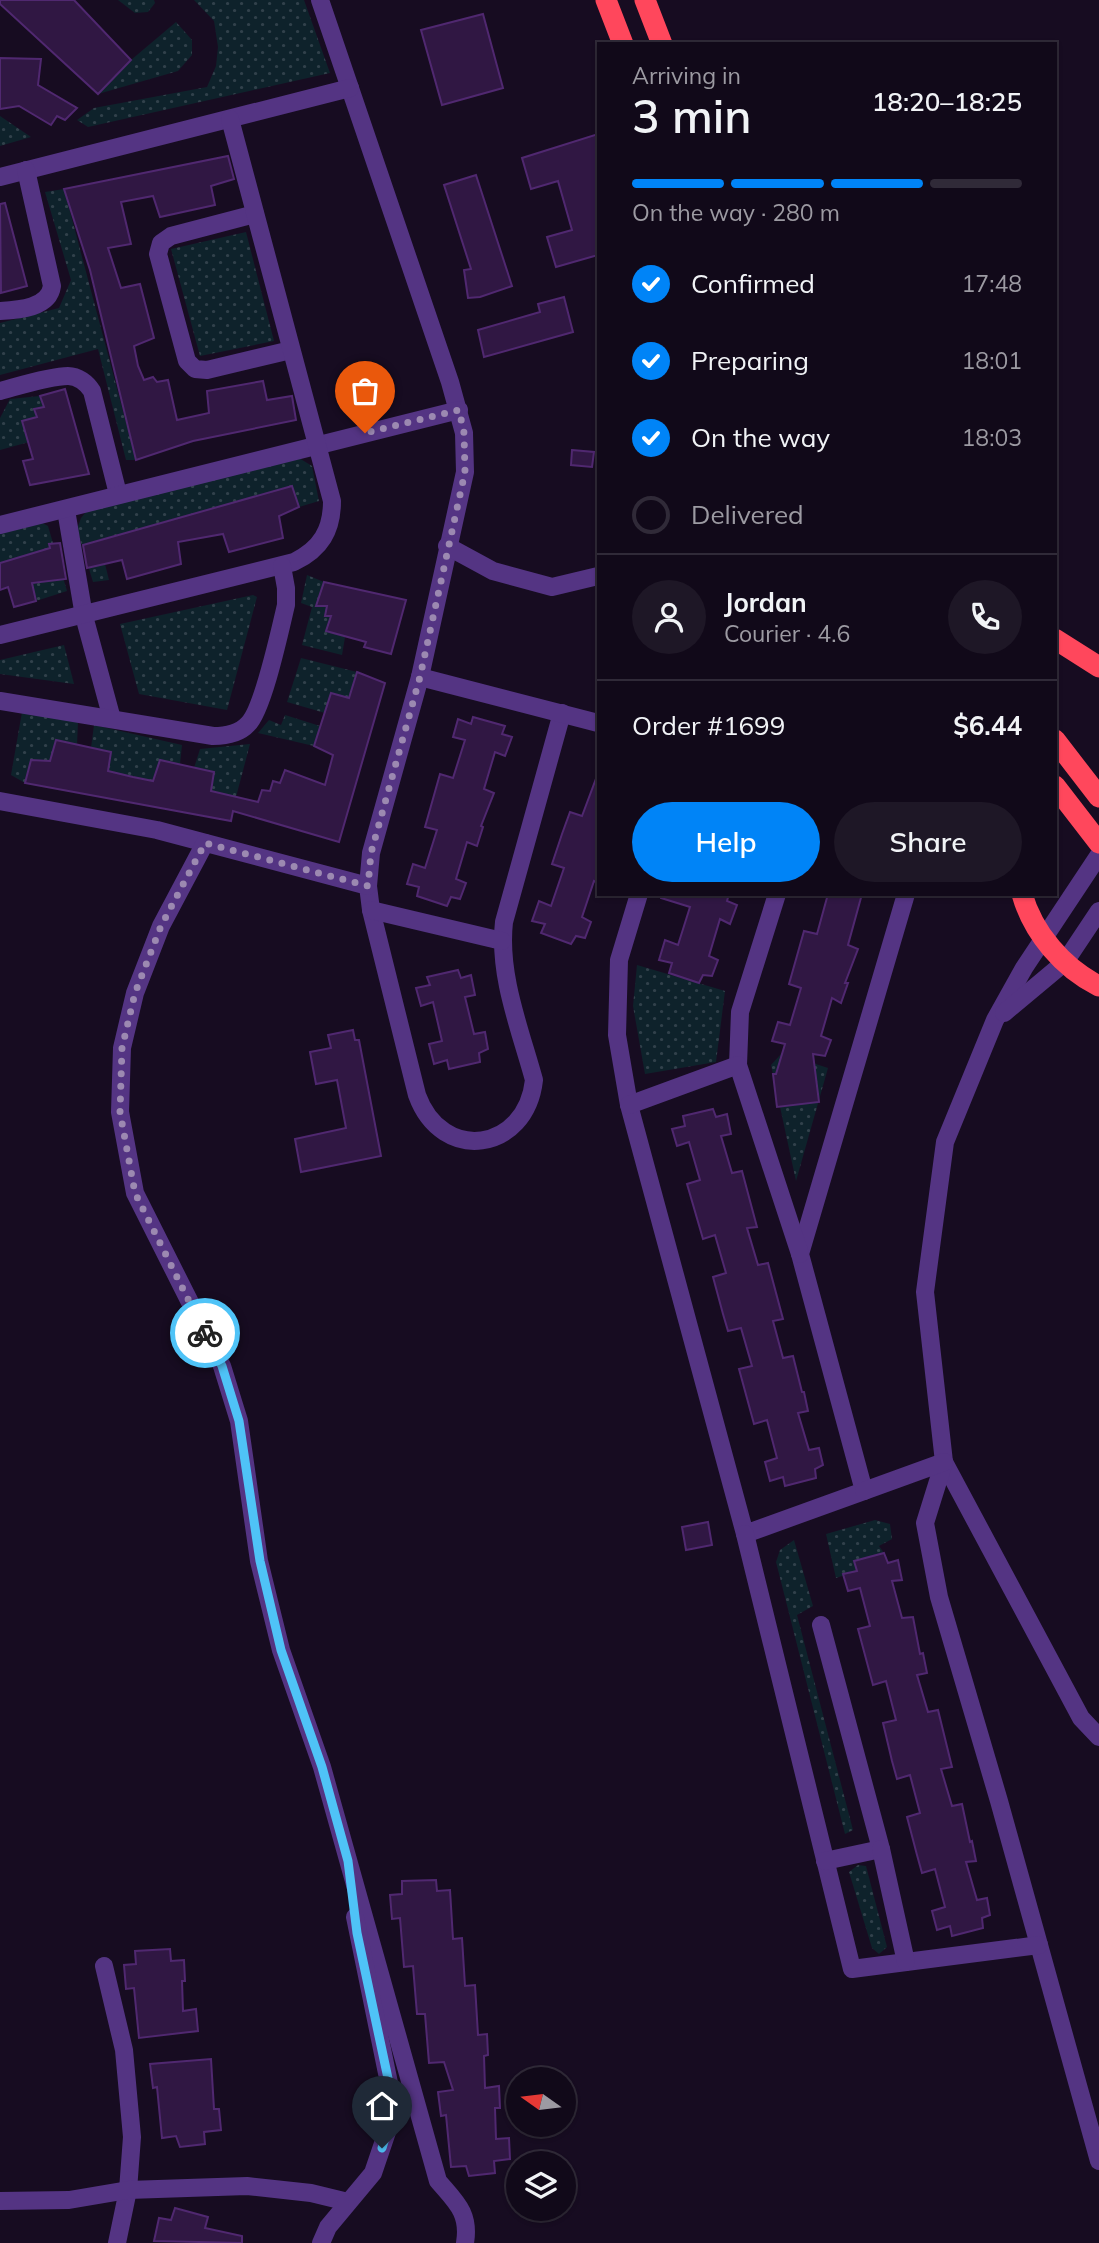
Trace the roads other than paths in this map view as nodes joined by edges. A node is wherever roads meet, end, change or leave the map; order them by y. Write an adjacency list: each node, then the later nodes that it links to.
1 (320, 0): 6 (street)
2 (606, 0): 4 (highway)
3 (645, 0): 5 (highway)
4 (621, 42)
5 (661, 42)
6 (350, 88): 7 (street); 14 (street)
7 (230, 119): 8 (street); 10 (street)
8 (26, 170): 9 (street); 11 (street)
9 (0, 177)
10 (255, 214): 12 (street); 12 (street)
11 (0, 311)
12 (291, 350): 15 (street)
13 (0, 391): 16 (street)
14 (459, 410): 15 (street); 19 (street)
15 (317, 445): 16 (street); 20 (street)
16 (118, 494): 17 (street)
17 (66, 510): 18 (street); 22 (street)
18 (0, 525)
19 (447, 546): 21 (street); 26 (street)
20 (282, 566): 22 (street); 29 (street)
21 (597, 576)
22 (84, 616): 23 (street); 29 (street)
23 (0, 635)
24 (1057, 640): 25 (highway)
25 (1099, 667)
26 (420, 677): 28 (street); 38 (street)
27 (0, 701): 29 (street)
28 (562, 713): 30 (street); 46 (street)
29 (112, 719)
30 (597, 723)
31 (1057, 743): 33 (highway)
32 (1057, 789): 36 (highway)
33 (1099, 797)
34 (0, 801): 35 (street)
35 (205, 843): 38 (street); 59 (street)
36 (1099, 843)
37 (1099, 855): 45 (street)
38 (368, 886): 43 (street)
39 (638, 896): 51 (street)
40 (776, 896): 50 (street)
41 (905, 896): 52 (street)
42 (1023, 896): 45 (highway)
43 (371, 910): 46 (street); 46 (street)
44 (1099, 911): 47 (street)
45 (1043, 939): 47 (highway); 49 (street)
46 (502, 941)
47 (1065, 962): 48 (highway); 49 (street)
48 (1099, 986)
49 (995, 1020): 53 (street)
50 (738, 1065): 51 (street); 52 (street)
51 (629, 1105): 55 (street)
52 (800, 1254): 54 (street)
53 (944, 1462): 54 (street); 57 (street); 61 (street)
54 (864, 1490): 55 (street)
55 (745, 1534): 60 (street)
56 (821, 1625): 58 (street)
57 (1099, 1737)
58 (881, 1849): 60 (street); 62 (street)
59 (348, 1861): 67 (street); 70 (street)
60 (825, 1861): 62 (street)
61 (1039, 1945): 62 (street); 64 (street)
62 (906, 1962)
63 (104, 1966): 65 (street)
64 (1099, 2161)
65 (128, 2190): 66 (street); 67 (street); 68 (street)
66 (0, 2201)
67 (348, 2202): 69 (street)
68 (117, 2243)
69 (321, 2243)
70 (465, 2243)

